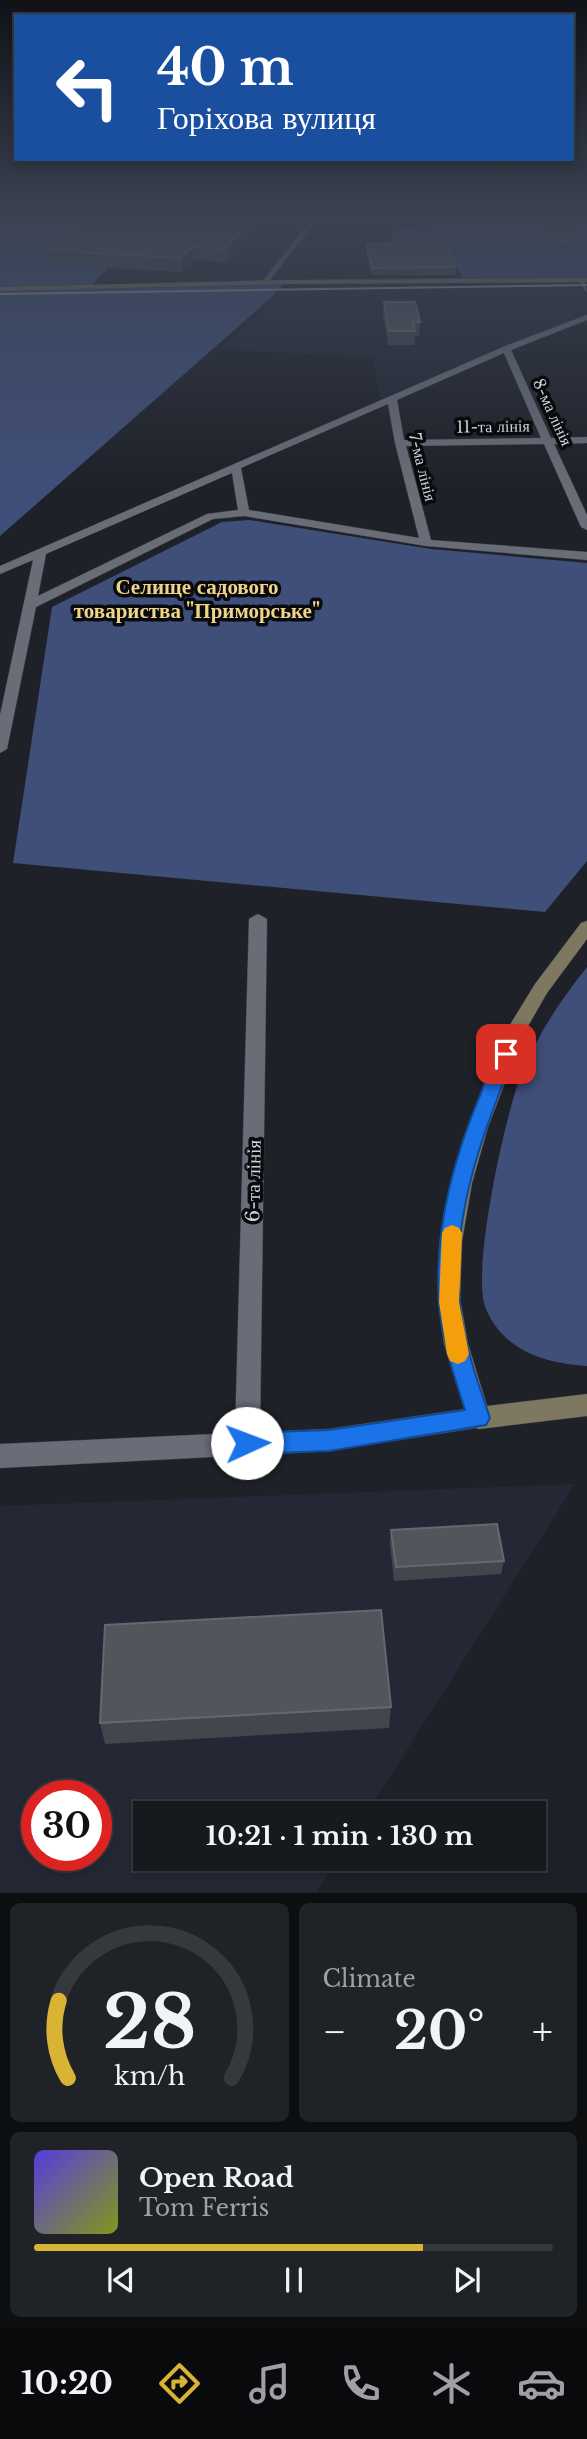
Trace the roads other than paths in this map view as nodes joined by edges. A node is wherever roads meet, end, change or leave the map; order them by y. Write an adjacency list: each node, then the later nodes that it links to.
1 (587, 317): 2 (street)
2 (506, 349): 3 (street); 5 (street, 8-ма лінія)
3 (392, 399): 6 (street, 7-ма лінія); 7 (street)
4 (587, 440): 5 (street, 11-та лінія)
5 (550, 441): 6 (street, 11-та лінія); 9 (street, 8-ма лінія)
6 (400, 443): 10 (street, 7-ма лінія)
7 (236, 467): 8 (street); 11 (street)
8 (244, 513): 10 (street); 14 (street)
9 (587, 527)
10 (426, 543): 12 (street)
11 (41, 552): 13 (street); 14 (street)
12 (587, 556)
13 (0, 570)
14 (30, 605): 15 (street)
15 (0, 749)
16 (258, 919): 20 (street, 6-та лінія)
17 (587, 927): 19 (street)
18 (587, 1405): 19 (street)
19 (478, 1418): 20 (street)
20 (247, 1443): 21 (street)
21 (0, 1456)

